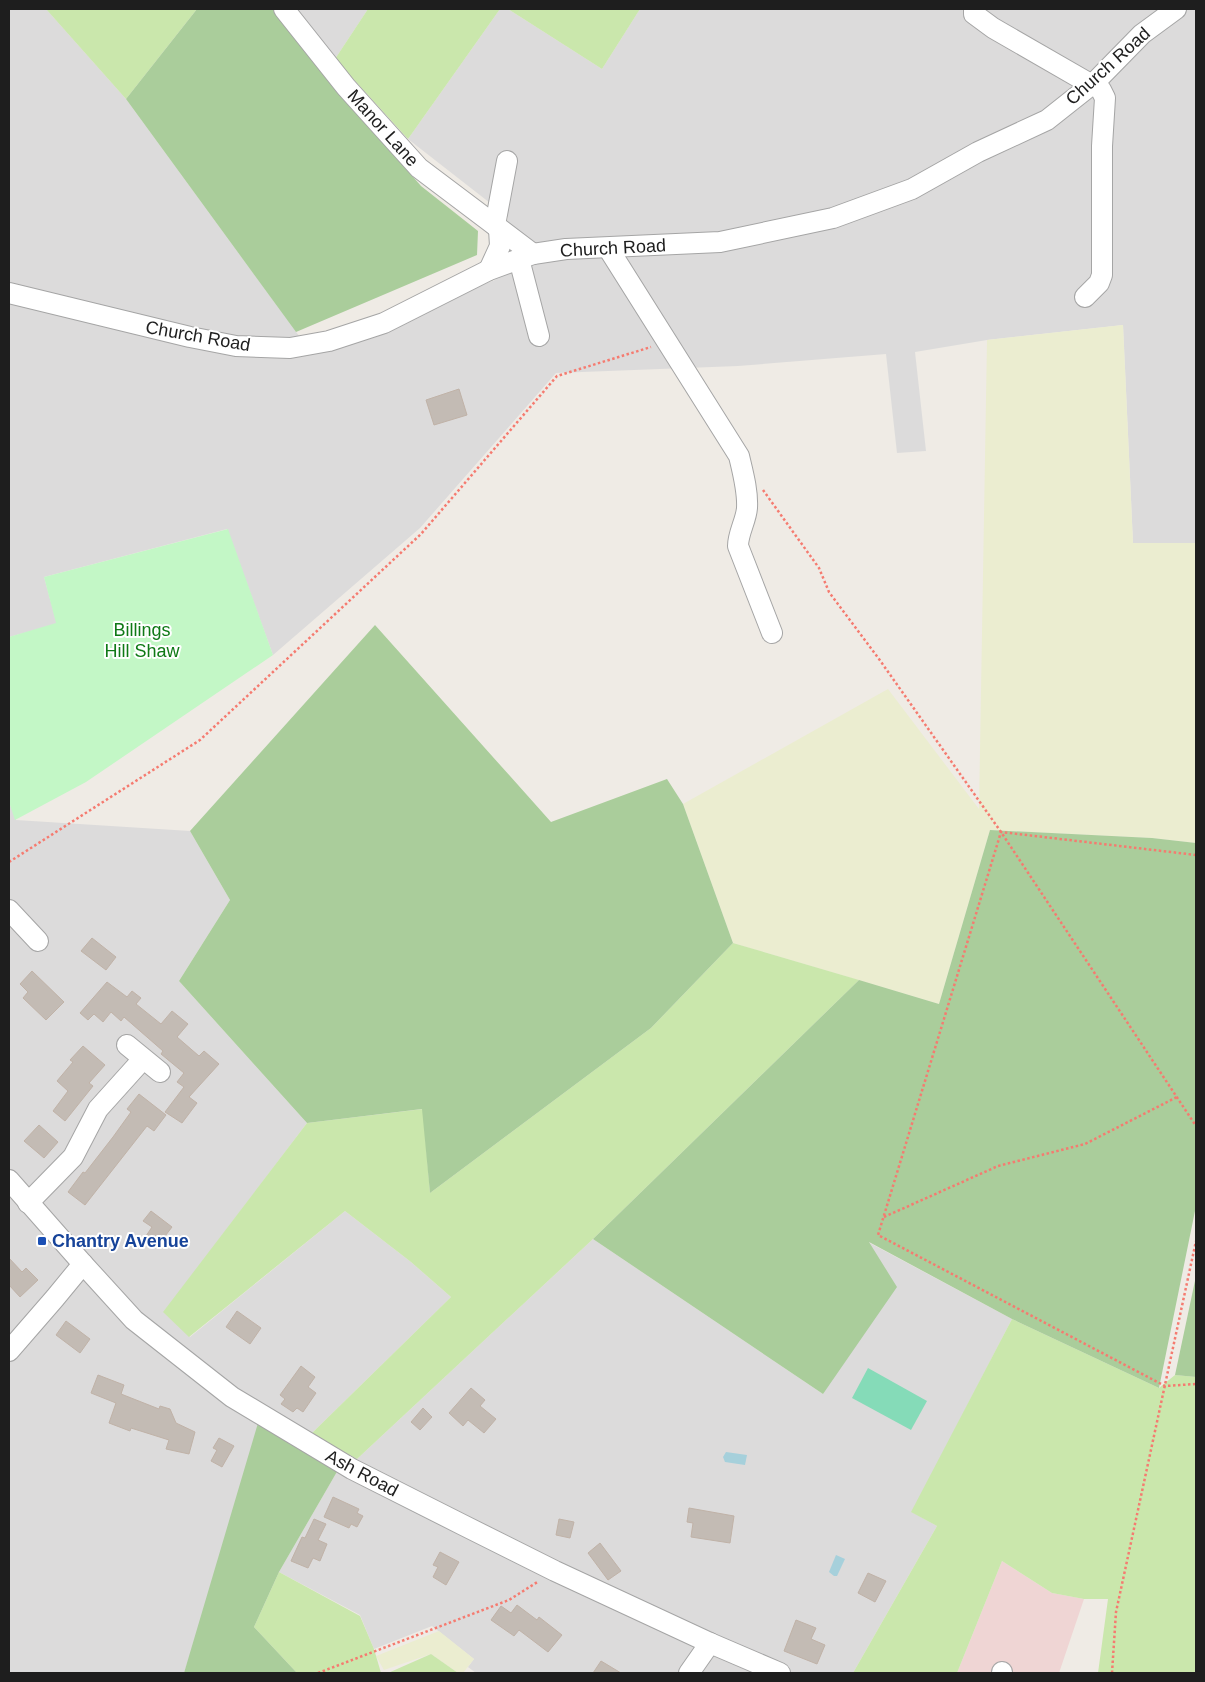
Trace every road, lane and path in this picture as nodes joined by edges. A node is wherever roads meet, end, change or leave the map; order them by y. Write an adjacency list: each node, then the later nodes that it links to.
1 (284, 9): 6 (street, Manor Lane)
2 (974, 9): 4 (street)
3 (1176, 9): 4 (street, Church Road)
4 (1092, 84): 7 (street, Church Road); 11 (street)
5 (507, 161): 6 (street)
6 (497, 227): 8 (street, Manor Lane); 9 (street)
7 (608, 248): 8 (street, Church Road); 13 (street)
8 (526, 256): 9 (street, Church Road); 12 (street)
9 (489, 270): 10 (street, Church Road)
10 (9, 293)
11 (1085, 297)
12 (539, 336)
13 (667, 342): 15 (street); 18 (path)
14 (762, 488): 16 (path)
15 (772, 633)
16 (1001, 832): 17 (path); 24 (path); 28 (path)
17 (1196, 855)
18 (9, 862)
19 (9, 910): 20 (street)
20 (38, 941)
21 (127, 1045): 22 (street)
22 (143, 1059): 23 (street); 27 (street)
23 (160, 1072)
24 (1178, 1097): 25 (path); 28 (path)
25 (1196, 1126)
26 (9, 1180): 27 (street, Ash Road)
27 (28, 1203): 30 (street, Ash Road)
28 (884, 1217): 33 (path)
29 (1196, 1241): 33 (path)
30 (83, 1264): 31 (street); 34 (street, Ash Road)
31 (9, 1351)
32 (1196, 1384): 33 (path)
33 (1165, 1386): 39 (path)
34 (555, 1571): 35 (street, Ash Road); 36 (path)
35 (710, 1643): 37 (street); 38 (street, Ash Road)
36 (318, 1673)
37 (689, 1673)
38 (780, 1673)
39 (1112, 1673)

